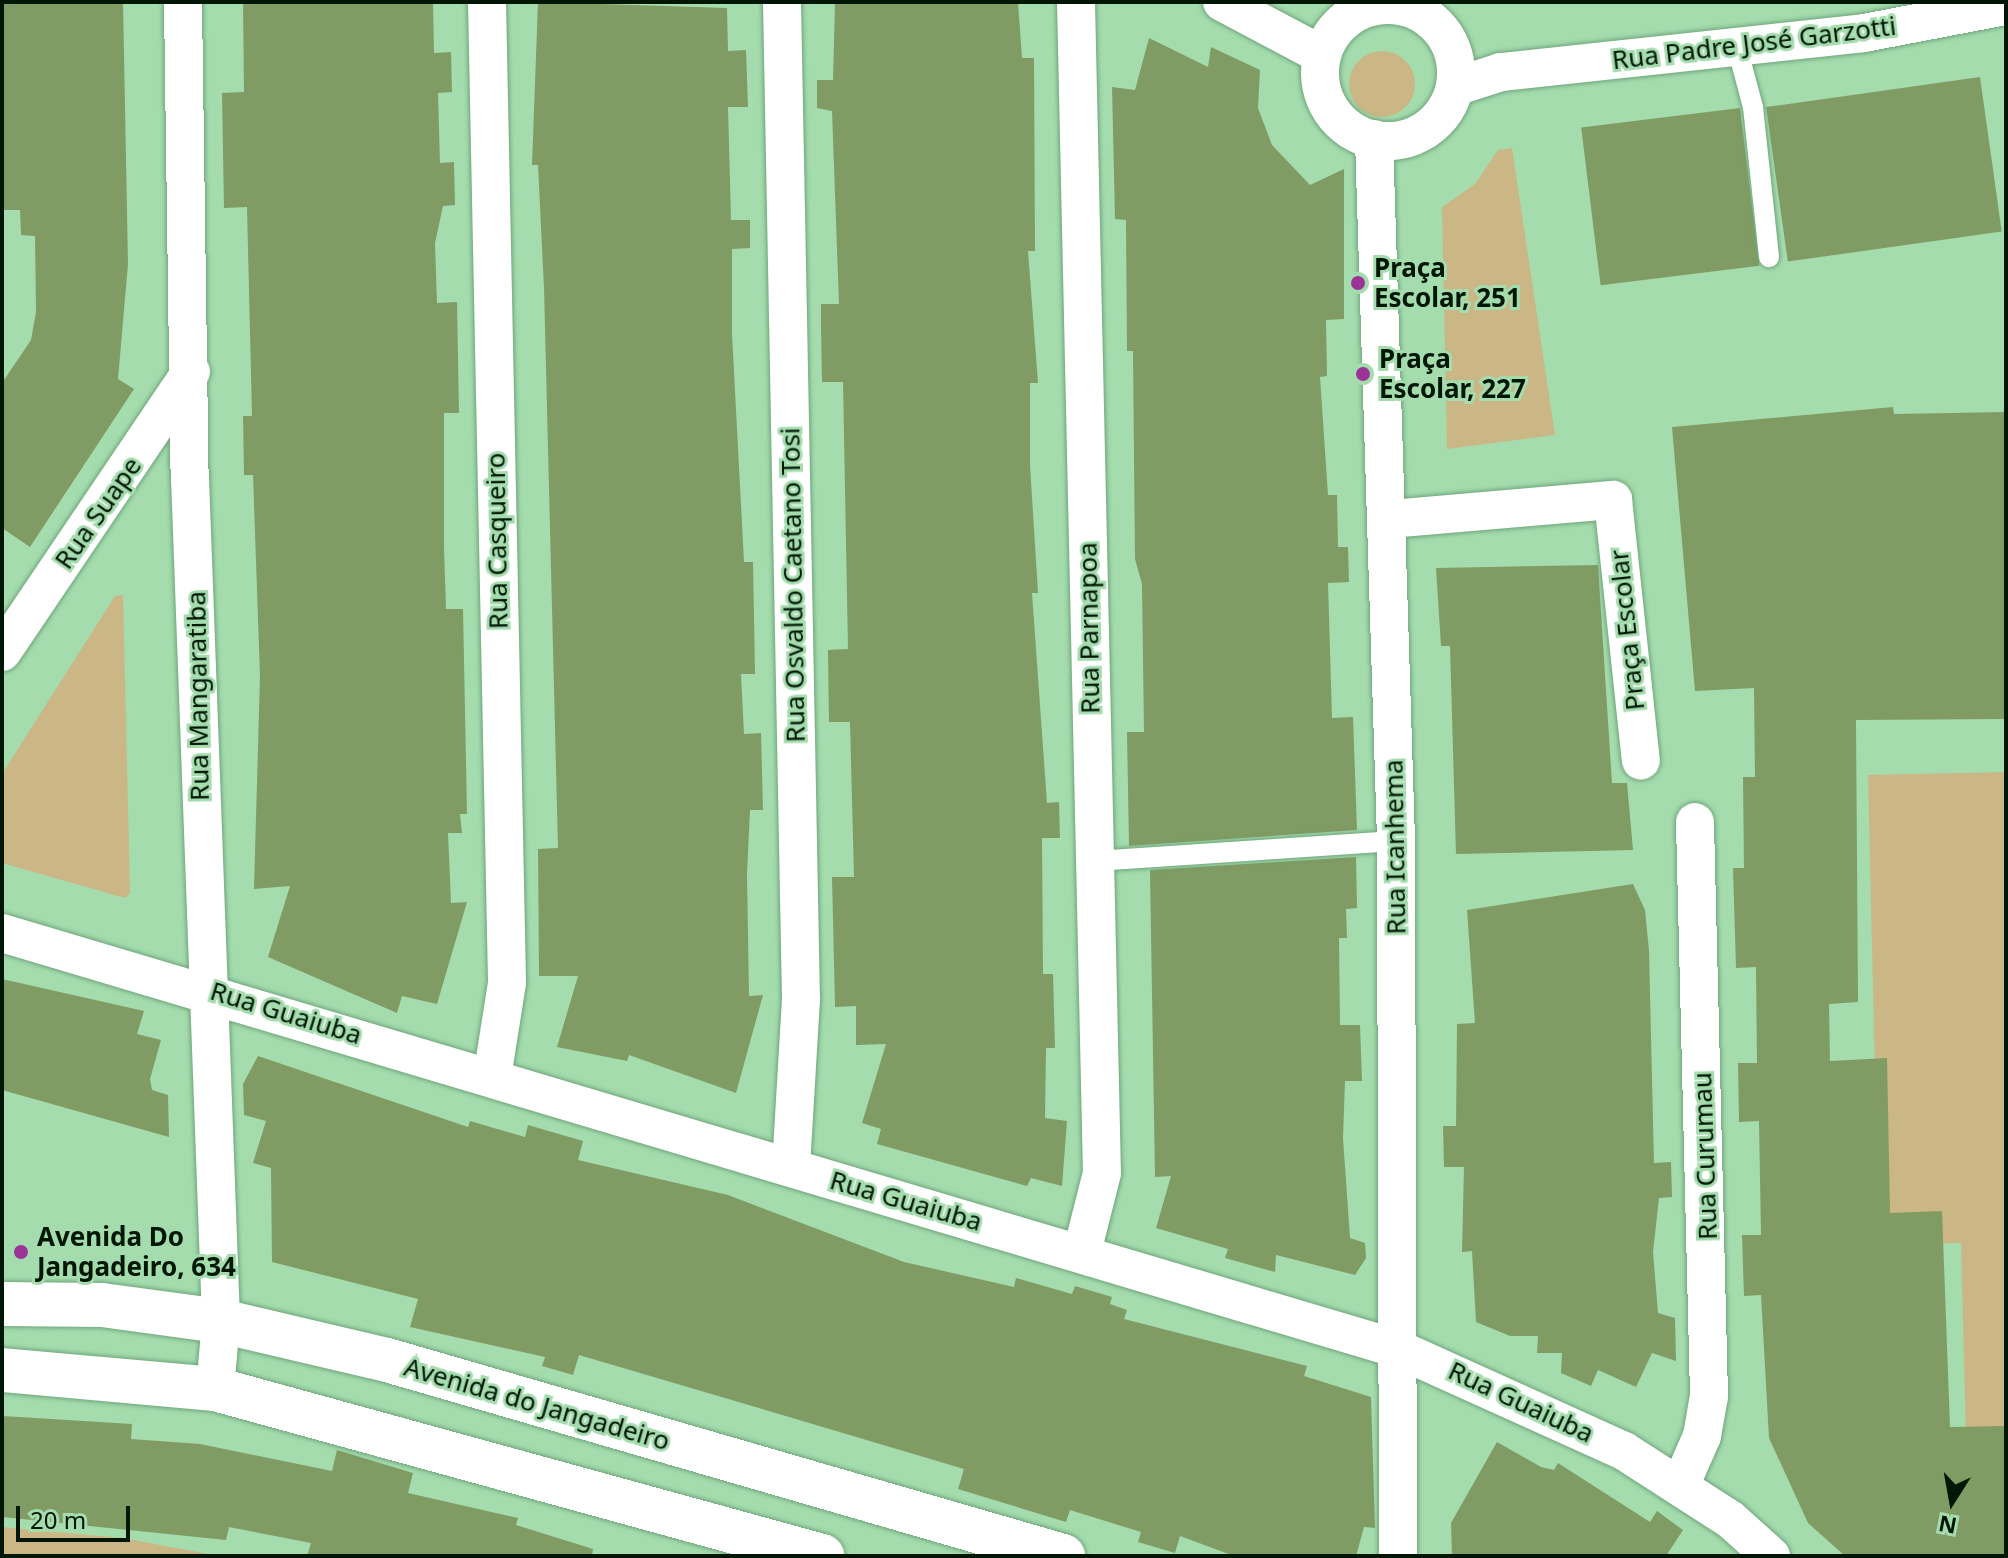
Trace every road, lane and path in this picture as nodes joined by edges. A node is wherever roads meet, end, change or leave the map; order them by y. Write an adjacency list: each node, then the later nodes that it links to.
1 (183, 2): 15 (street, Rua Mangaratiba)
2 (487, 2): 24 (street, Rua Casqueiro)
3 (782, 2): 25 (street, Rua Osvaldo Caetano Tosi)
4 (1076, 2): 21 (street, Rua Parnapoa)
5 (1222, 2): 8 (street)
6 (1378, 4): 8 (street); 9 (street)
7 (2006, 6): 10 (street, Rua Padre José Garzotti)
8 (1329, 42): 13 (street)
9 (1450, 44): 11 (street); 12 (street)
10 (1737, 47): 11 (street, Rua Padre José Garzotti); 14 (lane)
11 (1501, 72): 12 (street, Rua Padre José Garzotti)
12 (1455, 87): 13 (street)
13 (1374, 139): 16 (street, Rua Icanhema)
14 (1769, 257)
15 (191, 372): 17 (street, Rua Suape); 23 (street, Rua Mangaratiba)
16 (1390, 519): 18 (street, Praça Escolar); 20 (street, Rua Icanhema)
17 (2, 652)
18 (1641, 760)
19 (1695, 822): 32 (street, Rua Curumau)
20 (1396, 841): 21 (lane); 29 (street, Rua Icanhema)
21 (1094, 861): 26 (street, Rua Parnapoa)
22 (2, 933): 23 (street, Rua Guaiuba)
23 (205, 988): 24 (street, Rua Guaiuba); 28 (street, Rua Mangaratiba)
24 (492, 1078): 25 (street, Rua Guaiuba)
25 (791, 1167): 26 (street, Rua Guaiuba)
26 (1082, 1252): 29 (street, Rua Guaiuba)
27 (2, 1304): 28 (street, Avenida do Jangadeiro)
28 (221, 1321): 31 (street, Rua Mangaratiba); 34 (street, Avenida do Jangadeiro)
29 (1398, 1349): 32 (street, Rua Guaiuba); 35 (street, Rua Icanhema)
30 (2, 1370): 31 (street)
31 (215, 1389): 33 (street)
32 (1681, 1484): 36 (street, Rua Guaiuba)
33 (822, 1556)
34 (1063, 1556)
35 (1398, 1556)
36 (1771, 1556)

